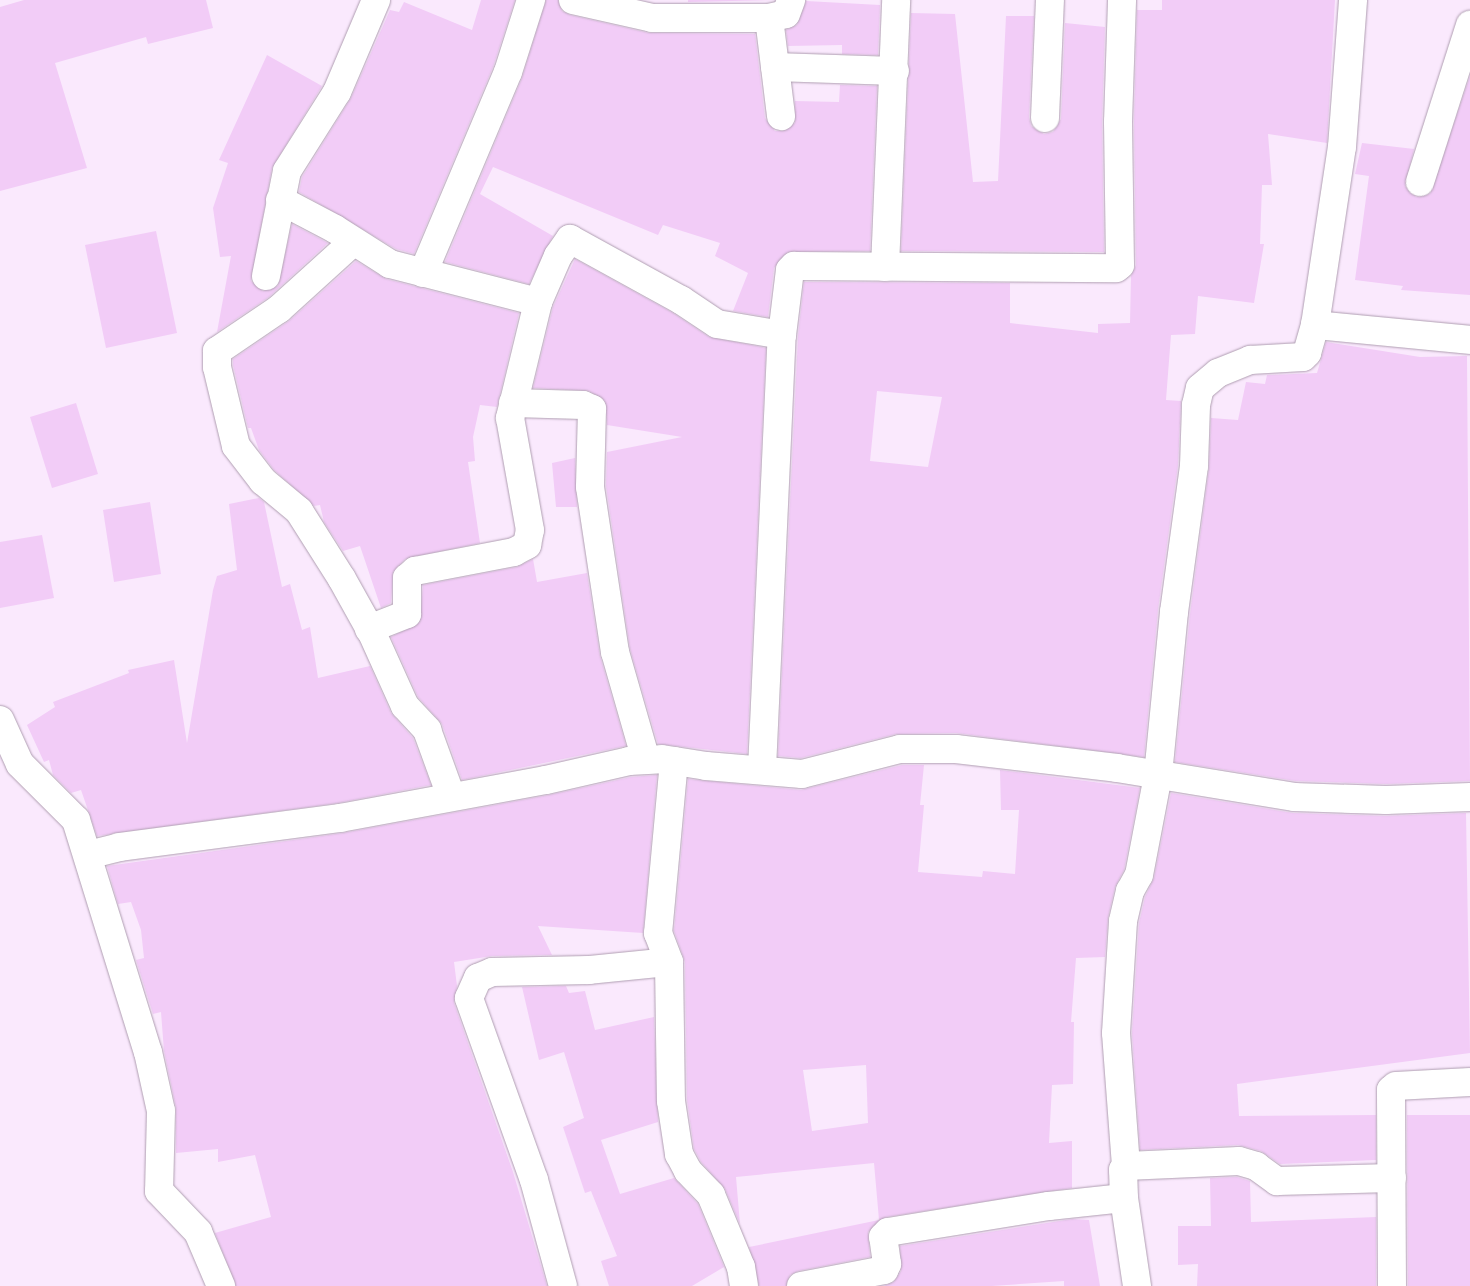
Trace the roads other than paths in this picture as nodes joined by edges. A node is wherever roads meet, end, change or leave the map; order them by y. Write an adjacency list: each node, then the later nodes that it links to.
1 (376, 0): 17 (street)
2 (531, 0): 20 (street)
3 (574, 0): 9 (street)
4 (791, 0): 10 (street)
5 (896, 0): 13 (street)
6 (1050, 0): 15 (street)
7 (1122, 0): 19 (street)
8 (1353, 0): 23 (street)
9 (644, 9): 10 (street)
10 (768, 18): 12 (street)
11 (1470, 25): 16 (street)
12 (775, 67): 13 (street); 14 (street)
13 (895, 70): 19 (street)
14 (781, 116)
15 (1046, 118)
16 (1420, 182)
17 (280, 200): 18 (street); 21 (street)
18 (353, 242): 20 (street); 27 (street)
19 (885, 268): 24 (street)
20 (423, 274): 22 (street)
21 (266, 276)
22 (538, 302): 24 (street); 26 (street)
23 (1314, 325): 25 (street); 32 (street)
24 (782, 335): 31 (street)
25 (1470, 340)
26 (513, 403): 27 (street); 29 (street)
27 (370, 629): 33 (street)
28 (0, 720): 35 (street)
29 (646, 760): 30 (street); 33 (street)
30 (674, 761): 31 (street); 36 (street)
31 (762, 769): 32 (street)
32 (1158, 775): 34 (street); 38 (street)
33 (451, 796): 35 (street)
34 (1470, 796)
35 (88, 855): 41 (street)
36 (669, 962): 42 (street); 43 (street)
37 (1470, 1082): 39 (street)
38 (1126, 1166): 39 (street); 40 (street)
39 (1392, 1178): 46 (street)
40 (1124, 1198): 44 (street); 45 (street)
41 (221, 1286)
42 (563, 1286)
43 (744, 1286)
44 (800, 1286)
45 (1137, 1286)
46 (1392, 1286)

